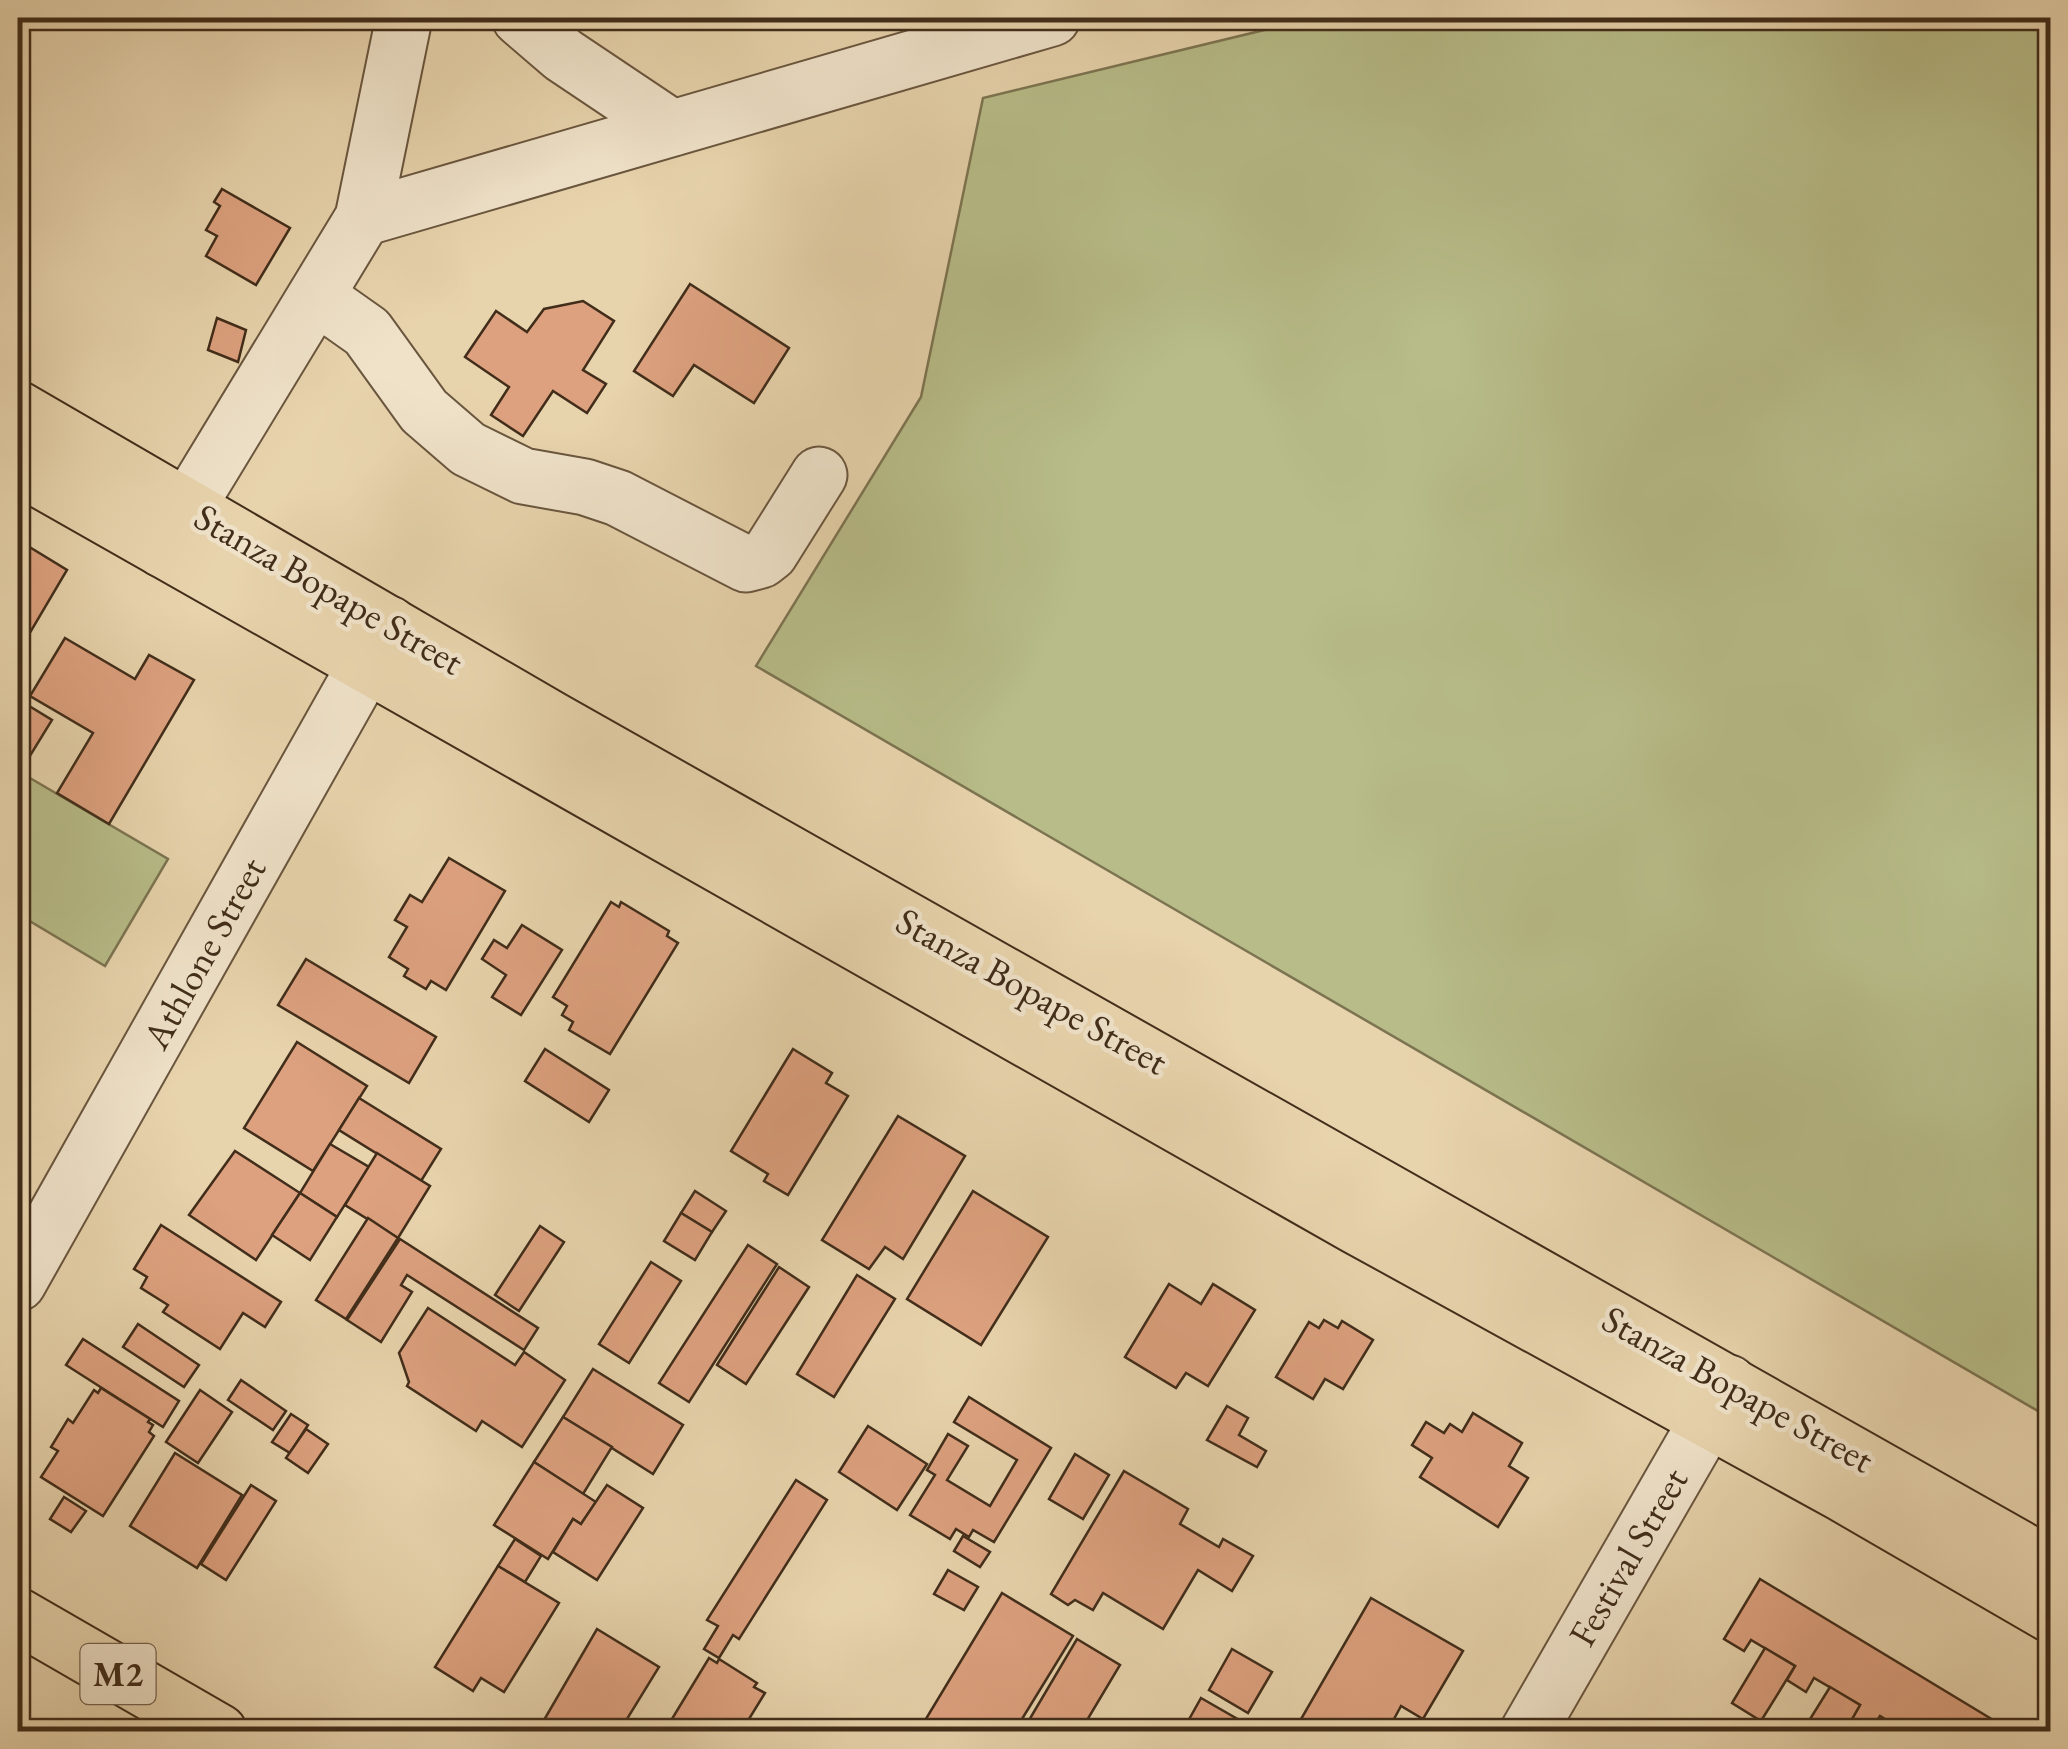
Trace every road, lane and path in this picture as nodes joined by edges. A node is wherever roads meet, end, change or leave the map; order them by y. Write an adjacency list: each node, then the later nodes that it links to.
1 (404, 18): 5 (street)
2 (520, 18): 4 (street)
3 (1052, 18): 4 (street)
4 (672, 128): 5 (street)
5 (362, 218): 6 (street)
6 (316, 296): 9 (street); 10 (street)
7 (18, 409): 10 (main road, Stanza Bopape Street)
8 (18, 467): 10 (main road, Stanza Bopape Street)
9 (818, 474)
10 (174, 528): 11 (main road, Stanza Bopape Street)
11 (378, 645): 12 (street, Athlone Street); 13 (main road, Stanza Bopape Street)
12 (18, 1283)
13 (1718, 1402): 14 (main road, Stanza Bopape Street); 15 (main road, Stanza Bopape Street); 18 (street, Festival Street)
14 (2050, 1566)
15 (2050, 1614)
16 (18, 1616): 17 (main road, M2)
17 (218, 1732)
18 (1528, 1732)

